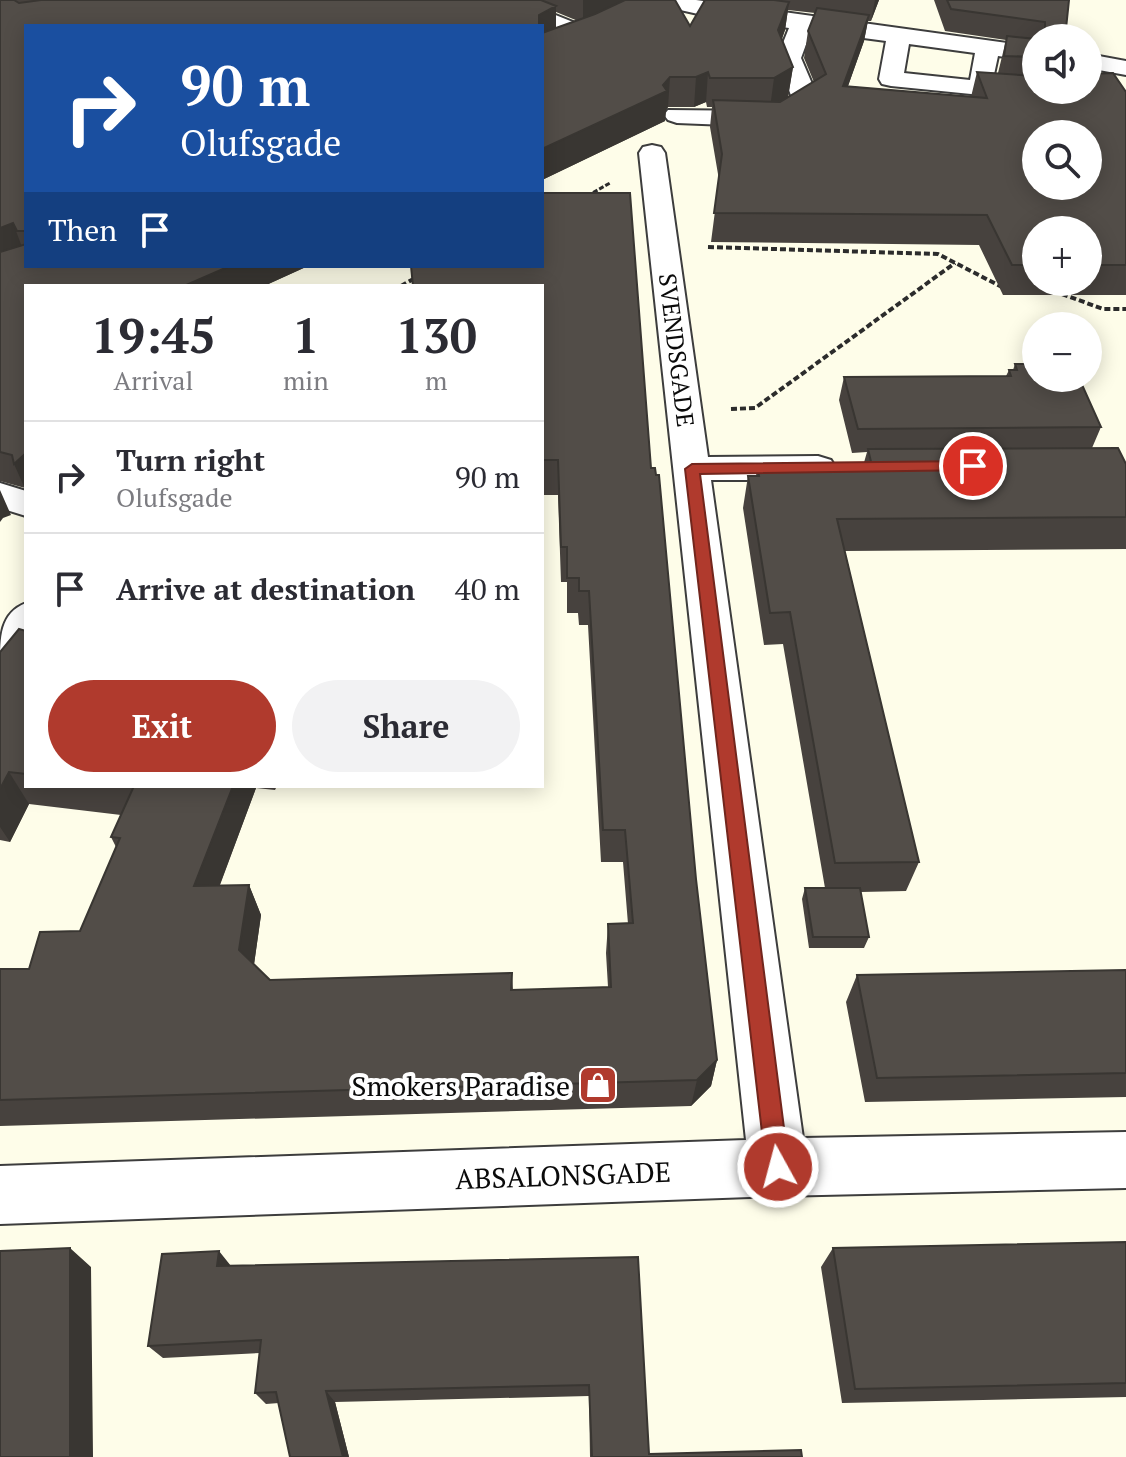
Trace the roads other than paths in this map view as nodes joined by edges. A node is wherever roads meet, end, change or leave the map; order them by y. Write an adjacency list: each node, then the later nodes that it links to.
1 (499, 0): 5 (street)
2 (656, 2): 3 (street)
3 (802, 23): 4 (street); 12 (street)
4 (899, 36): 6 (street); 10 (street)
5 (556, 47)
6 (988, 48): 7 (street); 10 (street)
7 (1022, 52)
8 (1102, 64): 9 (street)
9 (1126, 68)
10 (981, 88): 11 (street)
11 (1006, 91)
12 (677, 115)
13 (652, 153): 15 (street, SVENDSGADE)
14 (855, 467): 15 (street)
15 (692, 469): 21 (street, SVENDSGADE)
16 (0, 495): 17 (street)
17 (24, 503)
18 (24, 621): 19 (street)
19 (0, 651)
20 (1126, 1160): 21 (street, ABSALONSGADE)
21 (778, 1167): 22 (street, ABSALONSGADE)
22 (0, 1195)

